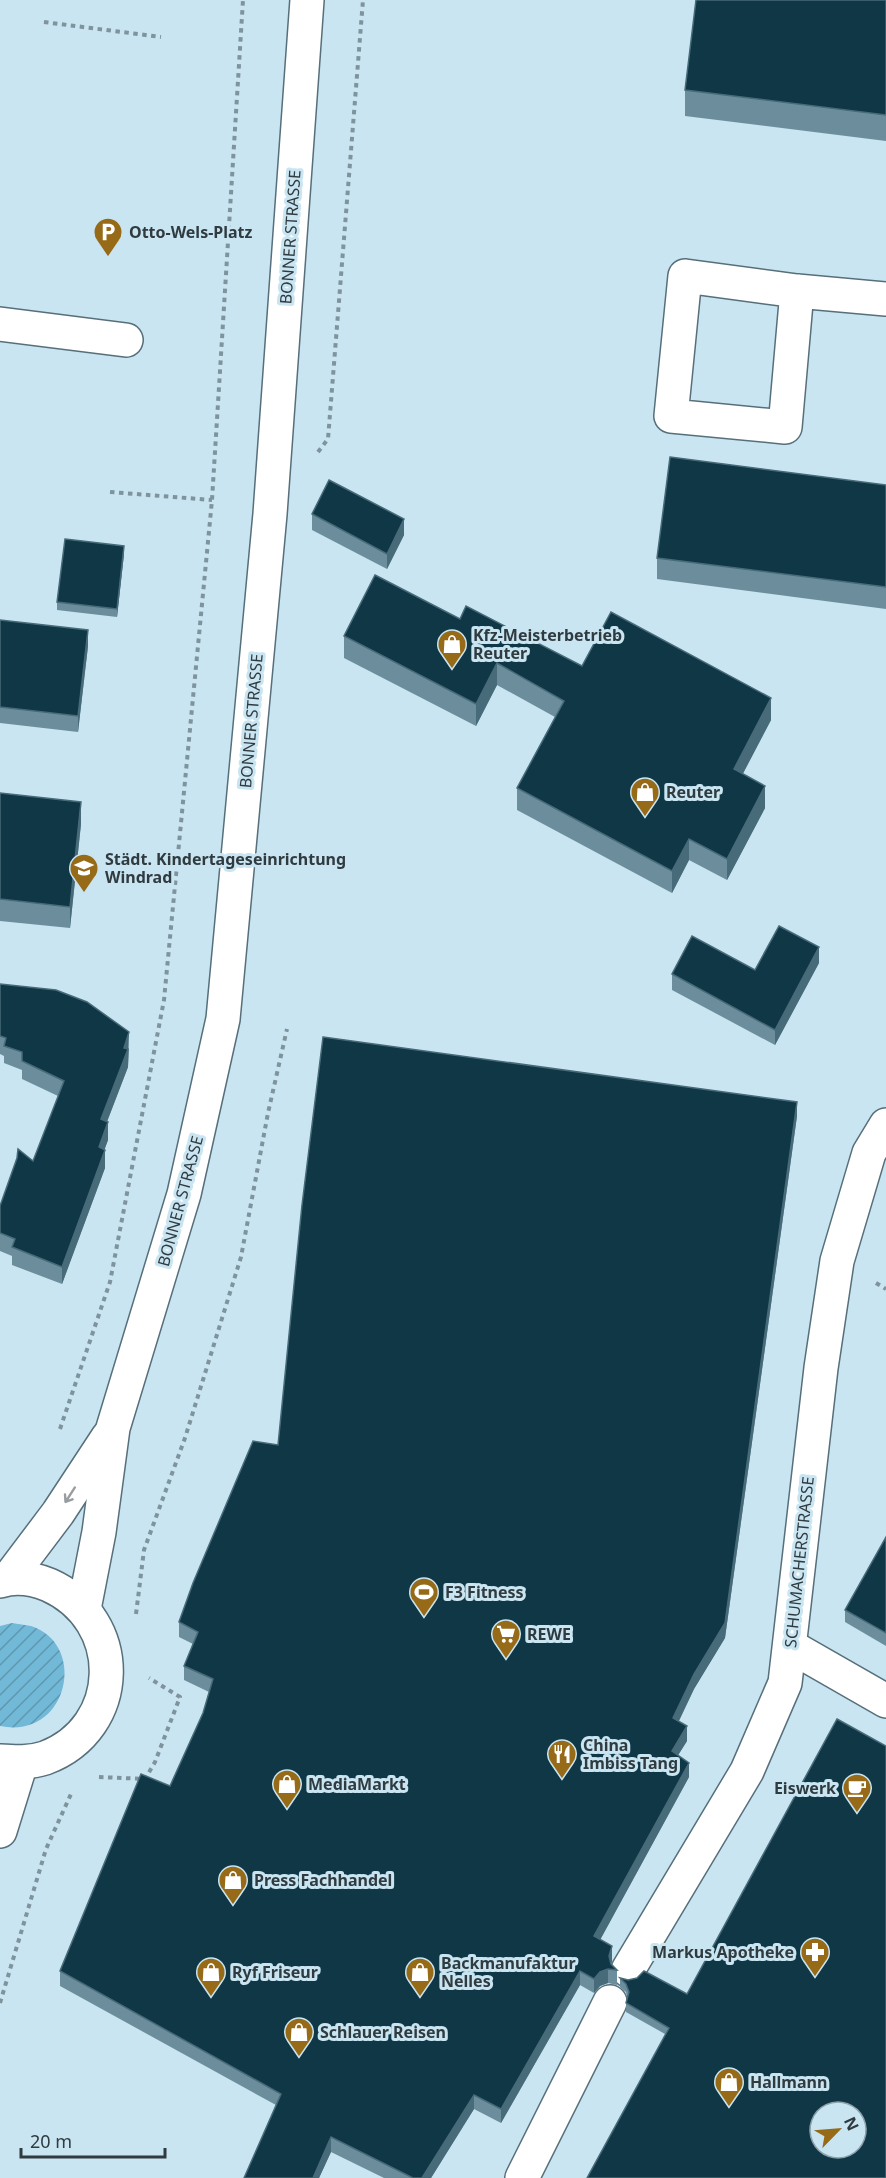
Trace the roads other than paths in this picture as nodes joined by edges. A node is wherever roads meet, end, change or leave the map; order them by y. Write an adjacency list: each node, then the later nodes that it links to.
1 (307, 0): 7 (street, BONNER STRASSE)
2 (797, 291): 2 (street); 3 (street)
3 (886, 299)
4 (0, 324): 5 (street)
5 (126, 340)
6 (886, 1125): 10 (street, SCHUMACHERSTRASSE)
7 (114, 1428): 8 (street, BONNER STRASSE, one-way to 8); 9 (street, BONNER STRASSE)
8 (4, 1580): 9 (street)
9 (84, 1609): 12 (street)
10 (790, 1646): 11 (street); 14 (street, SCHUMACHERSTRASSE)
11 (886, 1701)
12 (11, 1762): 13 (street)
13 (0, 1832)
14 (628, 1970)
15 (610, 2002): 16 (street)
16 (522, 2178)

